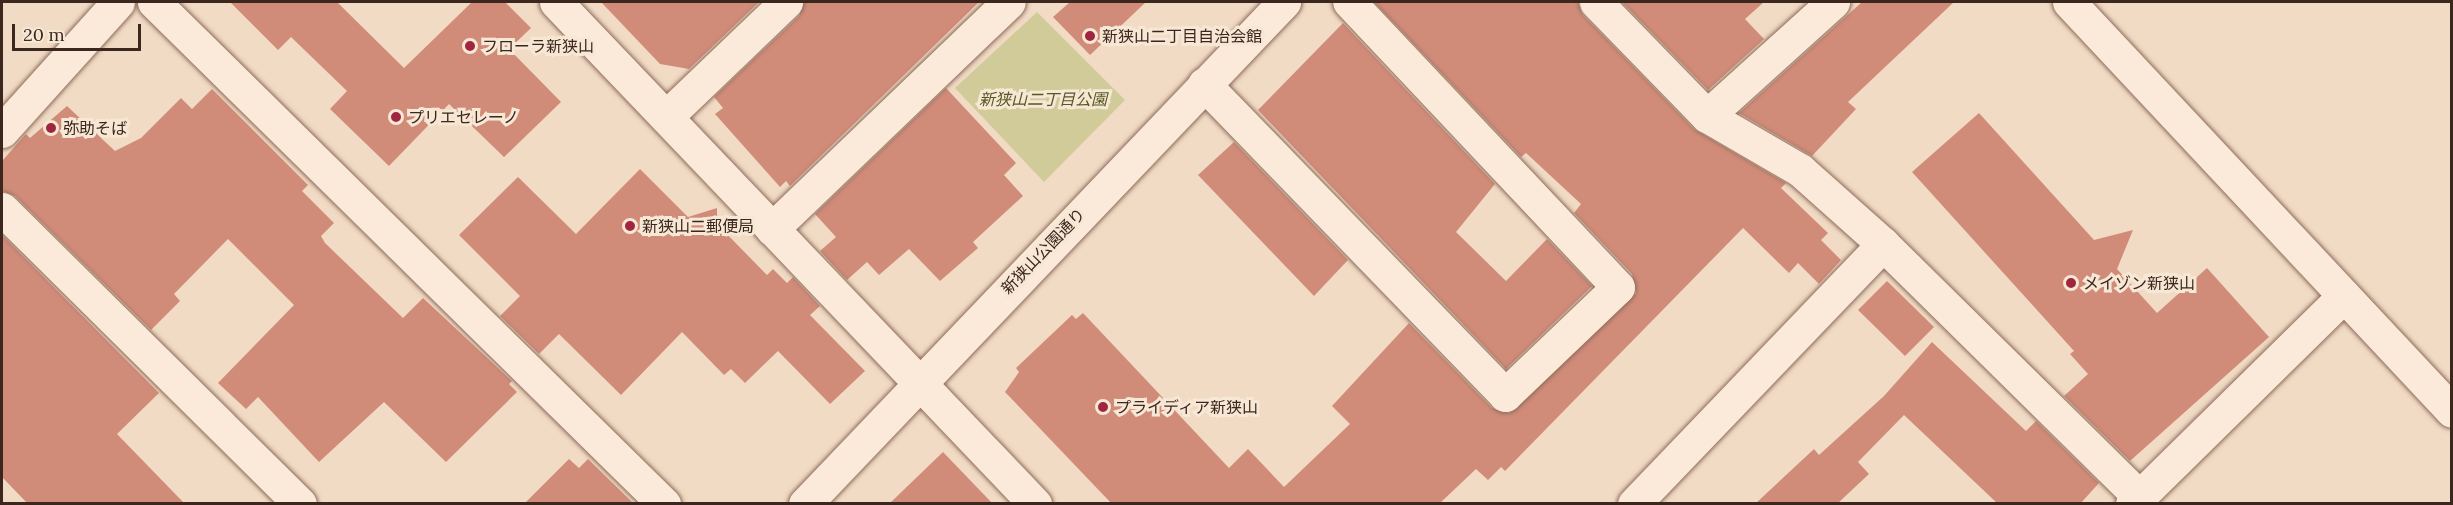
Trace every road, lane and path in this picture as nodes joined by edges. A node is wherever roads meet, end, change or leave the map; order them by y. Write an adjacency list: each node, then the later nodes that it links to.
1 (118, 2): 14 (street)
2 (154, 2): 23 (street)
3 (556, 2): 12 (street)
4 (786, 2): 12 (street)
5 (1009, 2): 16 (street)
6 (1284, 2): 11 (street, 新狭山公園通り)
7 (1349, 2): 11 (street)
8 (1596, 2): 13 (street)
9 (1833, 2): 13 (street)
10 (2069, 2): 18 (street)
11 (1204, 84): 19 (street, 新狭山公園通り)
12 (666, 116): 16 (street)
13 (1707, 116): 17 (street)
14 (2, 131)
15 (2, 209): 22 (street)
16 (772, 229): 19 (street)
17 (1883, 244): 21 (street); 26 (street)
18 (2344, 296): 20 (street); 21 (street)
19 (918, 382): 24 (street, 新狭山公園通り); 25 (street)
20 (2451, 411)
21 (2136, 500)
22 (300, 504)
23 (664, 504)
24 (805, 504)
25 (1035, 504)
26 (1634, 504)

